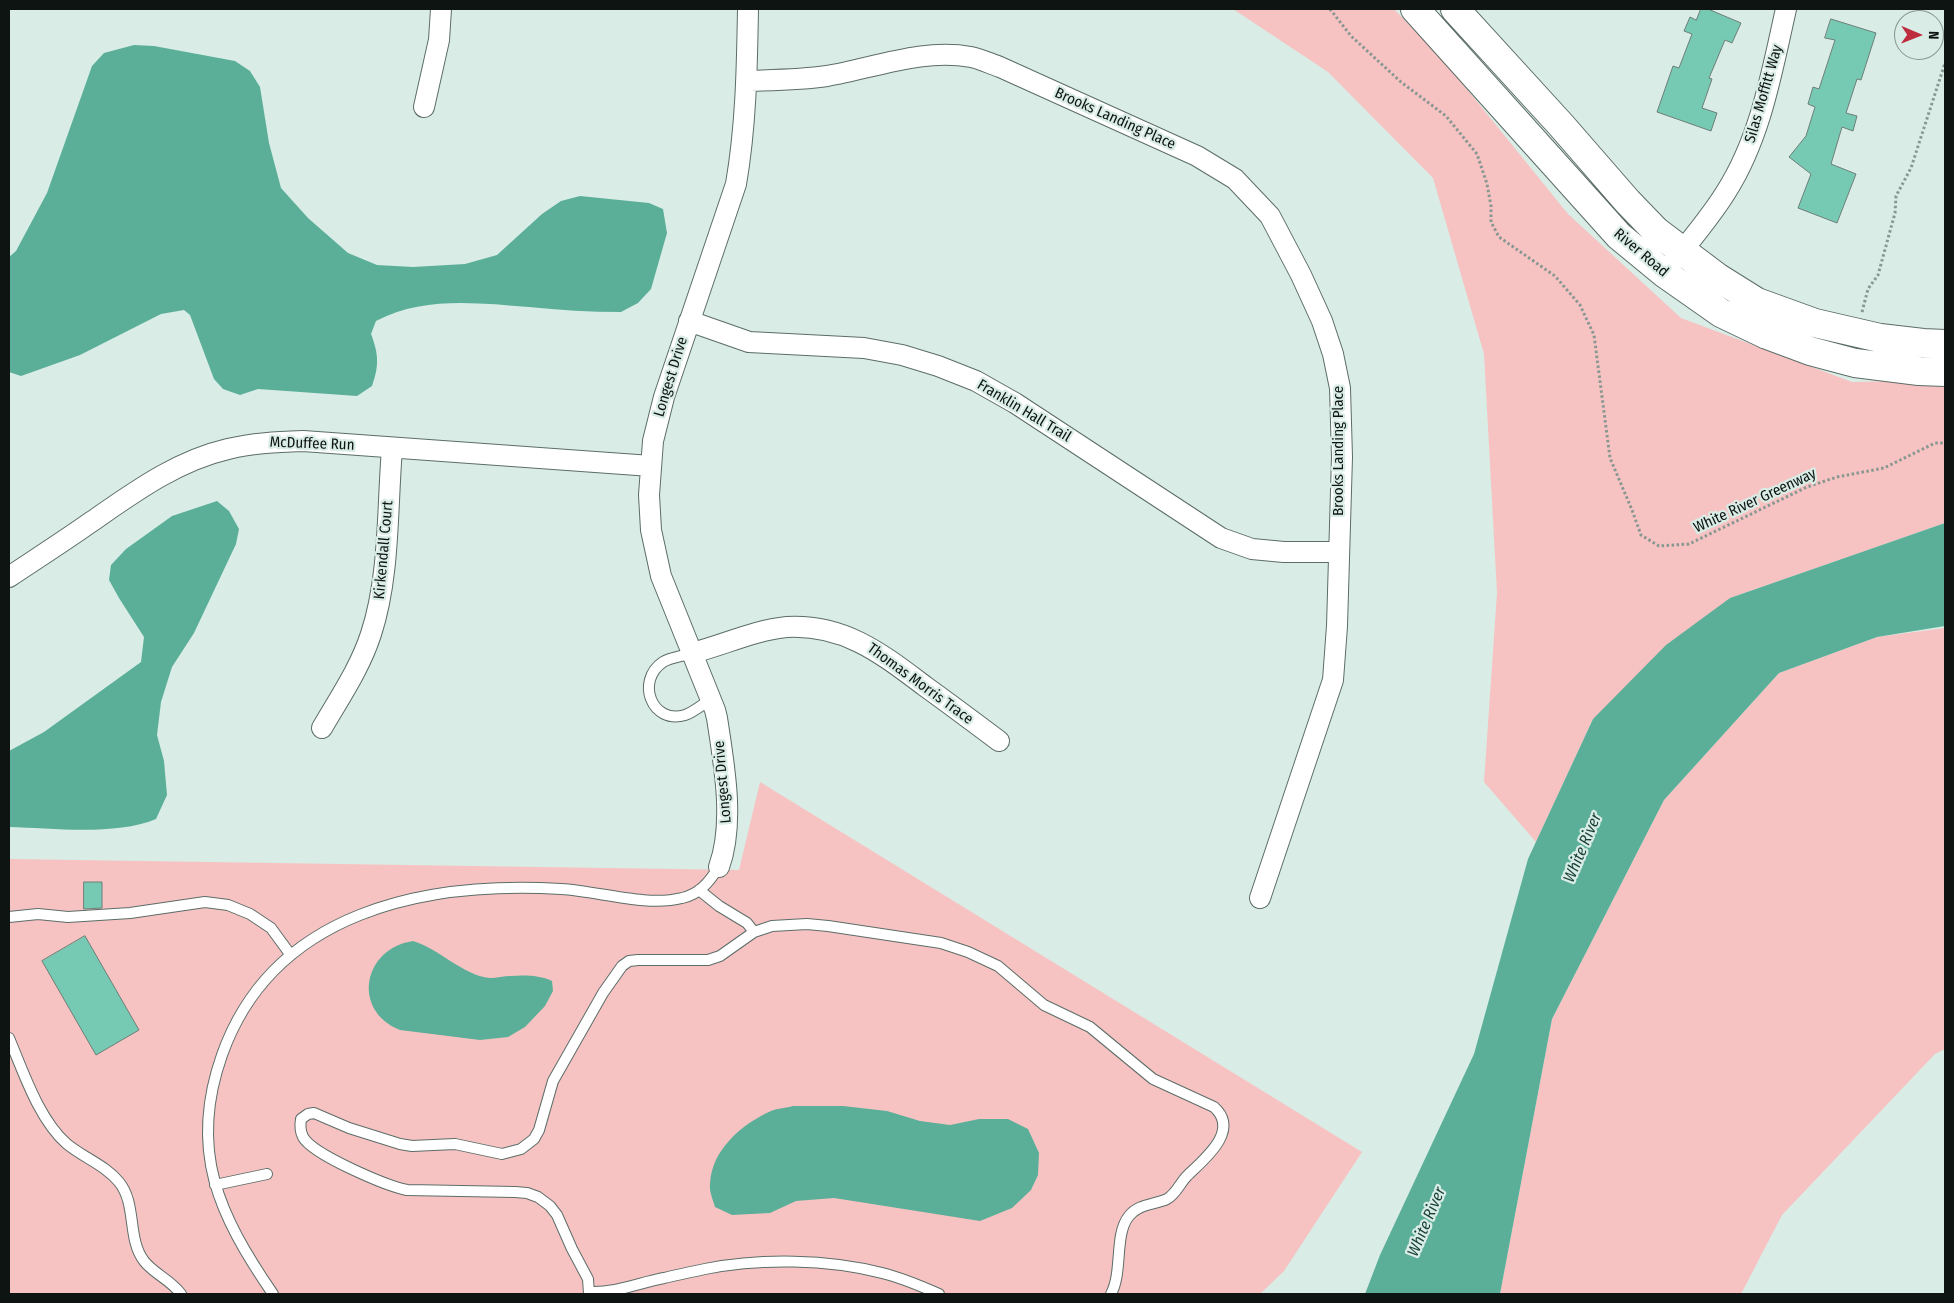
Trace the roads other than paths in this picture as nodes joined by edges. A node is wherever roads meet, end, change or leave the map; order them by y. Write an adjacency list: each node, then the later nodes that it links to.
1 (441, 9): 7 (street)
2 (748, 9): 6 (street, Longest Drive)
3 (1415, 9): 9 (main road, River Road)
4 (1455, 9): 8 (main road, River Road)
5 (1786, 9): 8 (street, Silas Moffitt Way)
6 (746, 80): 10 (street, Longest Drive); 15 (street, Brooks Landing Place)
7 (424, 107)
8 (1682, 251): 9 (street, Silas Moffitt Way); 11 (main road, River Road)
9 (1664, 273): 12 (main road, River Road)
10 (689, 321): 14 (street, Longest Drive); 15 (street, Franklin Hall Trail)
11 (1945, 344)
12 (1945, 372)
13 (392, 449): 14 (street, McDuffee Run); 16 (street, McDuffee Run); 19 (street, Kirkendall Court)
14 (651, 466): 17 (street, Longest Drive)
15 (1338, 552): 23 (street, Brooks Landing Place)
16 (9, 577)
17 (692, 653): 18 (street, Longest Drive); 18 (lane); 20 (street, Thomas Morris Trace)
18 (711, 699): 21 (street, Longest Drive)
19 (322, 728)
20 (999, 741)
21 (719, 867): 22 (lane, Longest Drive)
22 (699, 890): 25 (lane); 26 (lane, Longest Drive)
23 (1260, 898)
24 (9, 917): 26 (lane)
25 (754, 932): 30 (lane); 34 (lane)
26 (290, 954): 29 (lane, Longest Drive)
27 (9, 1038): 31 (lane)
28 (267, 1174): 29 (lane)
29 (216, 1185): 32 (lane, Longest Drive)
30 (589, 1293): 33 (lane)
31 (180, 1294)
32 (273, 1294)
33 (939, 1294)
34 (1111, 1294)

